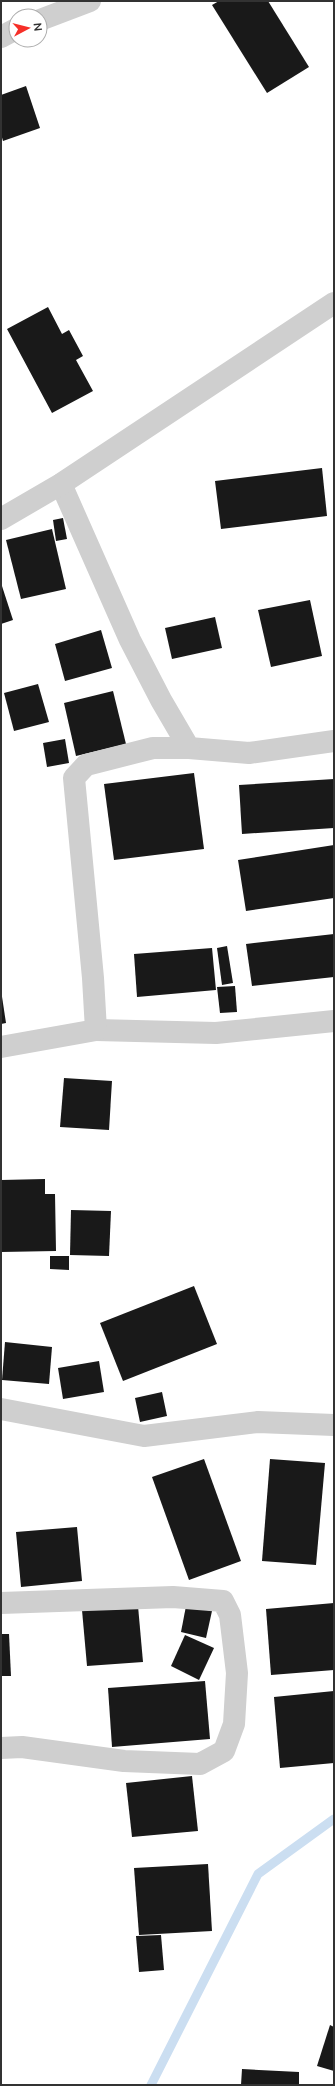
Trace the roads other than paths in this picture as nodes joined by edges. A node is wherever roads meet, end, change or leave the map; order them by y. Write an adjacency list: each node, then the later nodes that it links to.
1 (90, 1): 2 (street)
2 (48, 17)
3 (334, 303): 4 (street)
4 (61, 484): 5 (street); 7 (street)
5 (1, 519)
6 (334, 741): 7 (street)
7 (189, 748): 9 (street)
8 (334, 1021): 9 (street)
9 (96, 1030): 10 (street)
10 (1, 1047)
11 (1, 1409): 12 (street)
12 (334, 1425)
13 (1, 1603): 14 (street)
14 (1, 1748)

